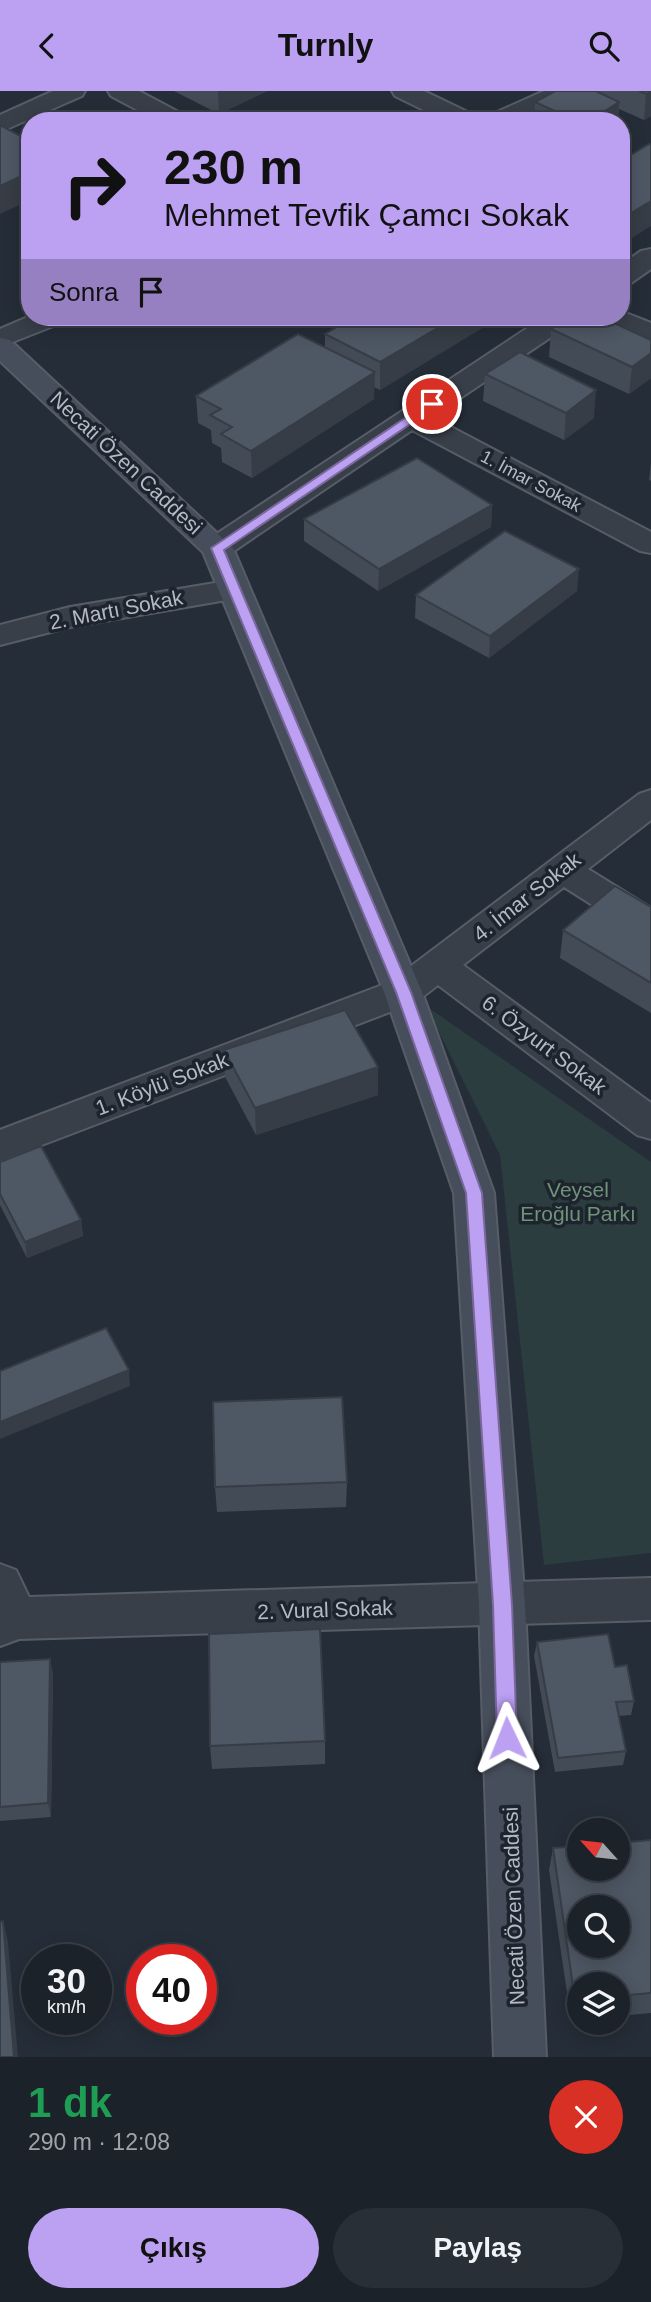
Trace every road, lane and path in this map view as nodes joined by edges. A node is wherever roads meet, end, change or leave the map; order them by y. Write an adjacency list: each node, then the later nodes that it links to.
1 (72, 91): 6 (street)
2 (120, 91): 7 (street)
3 (404, 91): 8 (street)
4 (564, 91): 9 (street)
5 (0, 96): 6 (street)
6 (29, 111)
7 (160, 112)
8 (448, 112)
9 (516, 112)
10 (21, 115): 11 (street)
11 (0, 124)
12 (651, 257): 13 (street)
13 (630, 271)
14 (630, 324): 17 (street)
15 (30, 326): 18 (street)
16 (549, 326): 20 (street)
17 (651, 333)
18 (0, 339)
19 (0, 346): 22 (street, Necati Özen Caddesi)
20 (411, 418): 21 (street, 1. İmar Sokak); 22 (street)
21 (651, 544)
22 (217, 548): 23 (street, Necati Özen Caddesi)
23 (233, 590): 24 (street, 2. Martı Sokak); 29 (street, Necati Özen Caddesi)
24 (0, 635)
25 (651, 802): 26 (street, 4. İmar Sokak)
26 (563, 870): 27 (street); 28 (street, 4. İmar Sokak)
27 (651, 925)
28 (438, 966): 29 (street, 4. İmar Sokak); 30 (street, 6. Özyurt Sokak)
29 (403, 992): 31 (street, 1. Köylü Sokak); 33 (street, Necati Özen Caddesi)
30 (648, 1116)
31 (0, 1146)
32 (651, 1599): 33 (street, 2. Vural Sokak)
33 (502, 1605): 34 (street, 2. Vural Sokak); 35 (street, Necati Özen Caddesi)
34 (5, 1609)
35 (520, 2057)

